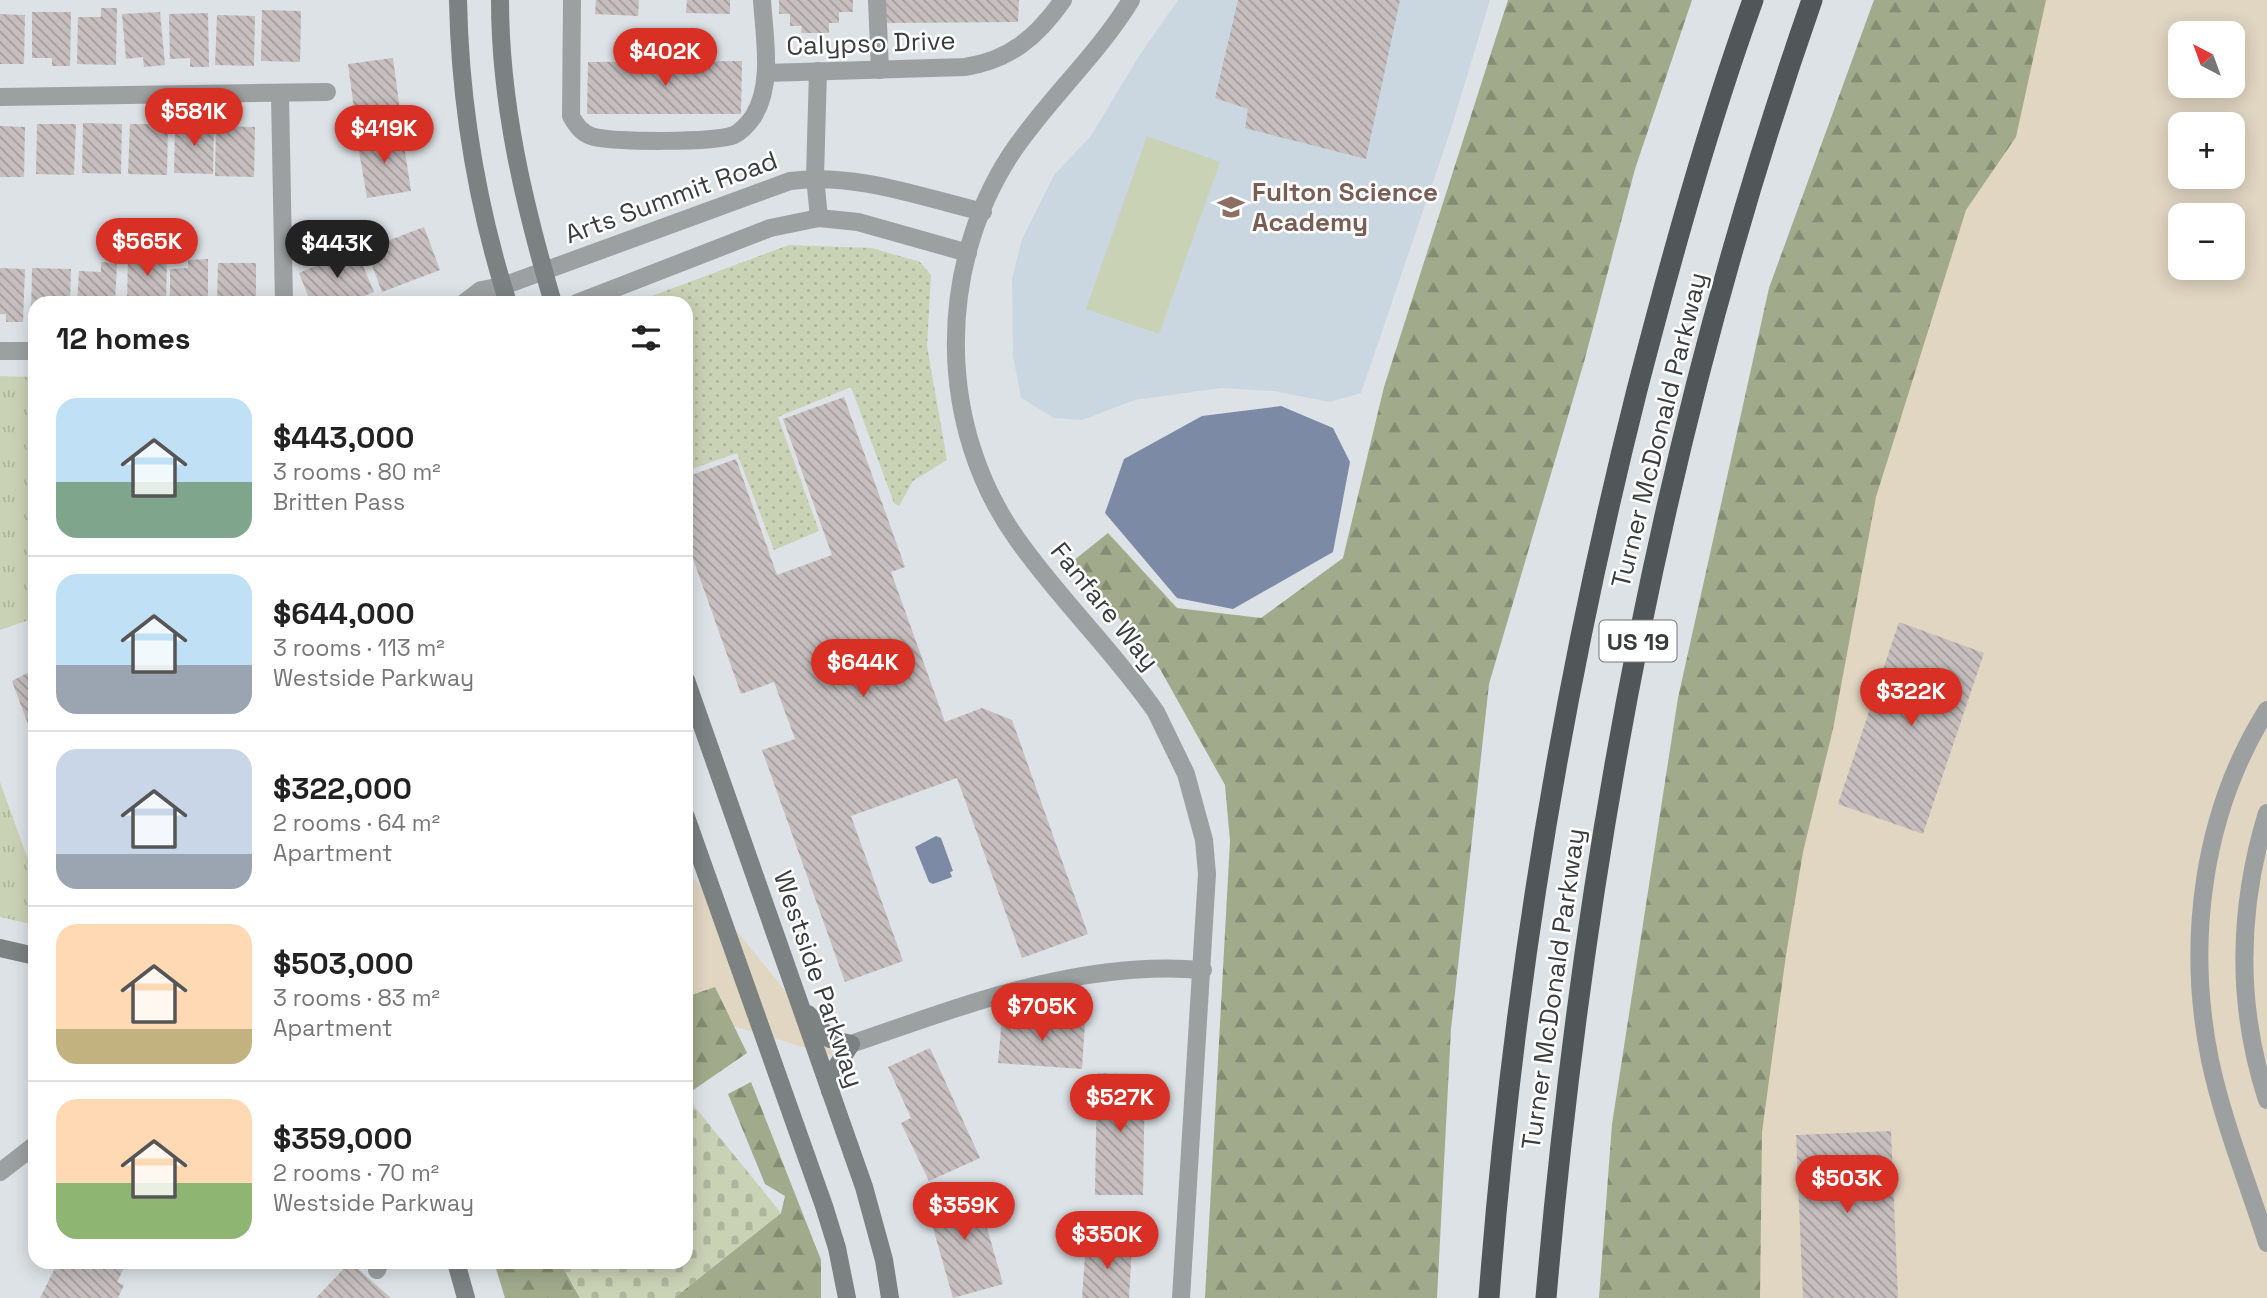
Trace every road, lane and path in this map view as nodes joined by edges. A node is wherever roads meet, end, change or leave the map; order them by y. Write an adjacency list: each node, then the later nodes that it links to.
1 (458, 0): 21 (main road)
2 (500, 0): 20 (main road)
3 (572, 0): 12 (street, Calypso Drive)
4 (762, 0): 12 (street)
5 (877, 0): 10 (street)
6 (1063, 0): 10 (street, Calypso Drive)
7 (1131, 0): 17 (street, Fanfare Way)
8 (1753, 0): 47 (highway, Turner McDonald Parkway / US 19)
9 (1812, 0): 48 (highway, Turner McDonald Parkway / US 19)
10 (880, 70): 11 (street, Calypso Drive)
11 (818, 71): 12 (street, Calypso Drive); 16 (street)
12 (766, 73)
13 (327, 92): 14 (street)
14 (280, 95): 15 (street); 22 (street)
15 (0, 97)
16 (815, 177): 17 (street, Arts Summit Road); 18 (street); 20 (street, Arts Summit Road)
17 (983, 212): 19 (street, Fanfare Way)
18 (819, 218): 19 (street); 25 (street)
19 (968, 253): 34 (street, Fanfare Way)
20 (544, 271): 21 (street, Arts Summit Road); 24 (main road)
21 (506, 294): 23 (street, Arts Summit Road)
22 (284, 296)
23 (473, 296)
24 (551, 296)
25 (595, 296)
26 (0, 351): 27 (street)
27 (28, 351)
28 (693, 700): 35 (main road, Westside Parkway)
29 (2267, 710): 41 (street)
30 (2267, 813): 38 (street)
31 (693, 837): 44 (main road)
32 (0, 948): 33 (main road)
33 (28, 954)
34 (1203, 970): 36 (street); 46 (street, Fanfare Way)
35 (796, 995): 36 (main road); 37 (main road, Westside Parkway)
36 (851, 1044): 37 (main road)
37 (830, 1091): 45 (main road, Westside Parkway)
38 (2267, 1100)
39 (28, 1150): 40 (street)
40 (0, 1172)
41 (2267, 1243)
42 (458, 1269): 43 (main road)
43 (466, 1298)
44 (847, 1298)
45 (890, 1298)
46 (1181, 1298)
47 (1489, 1298)
48 (1546, 1298)

